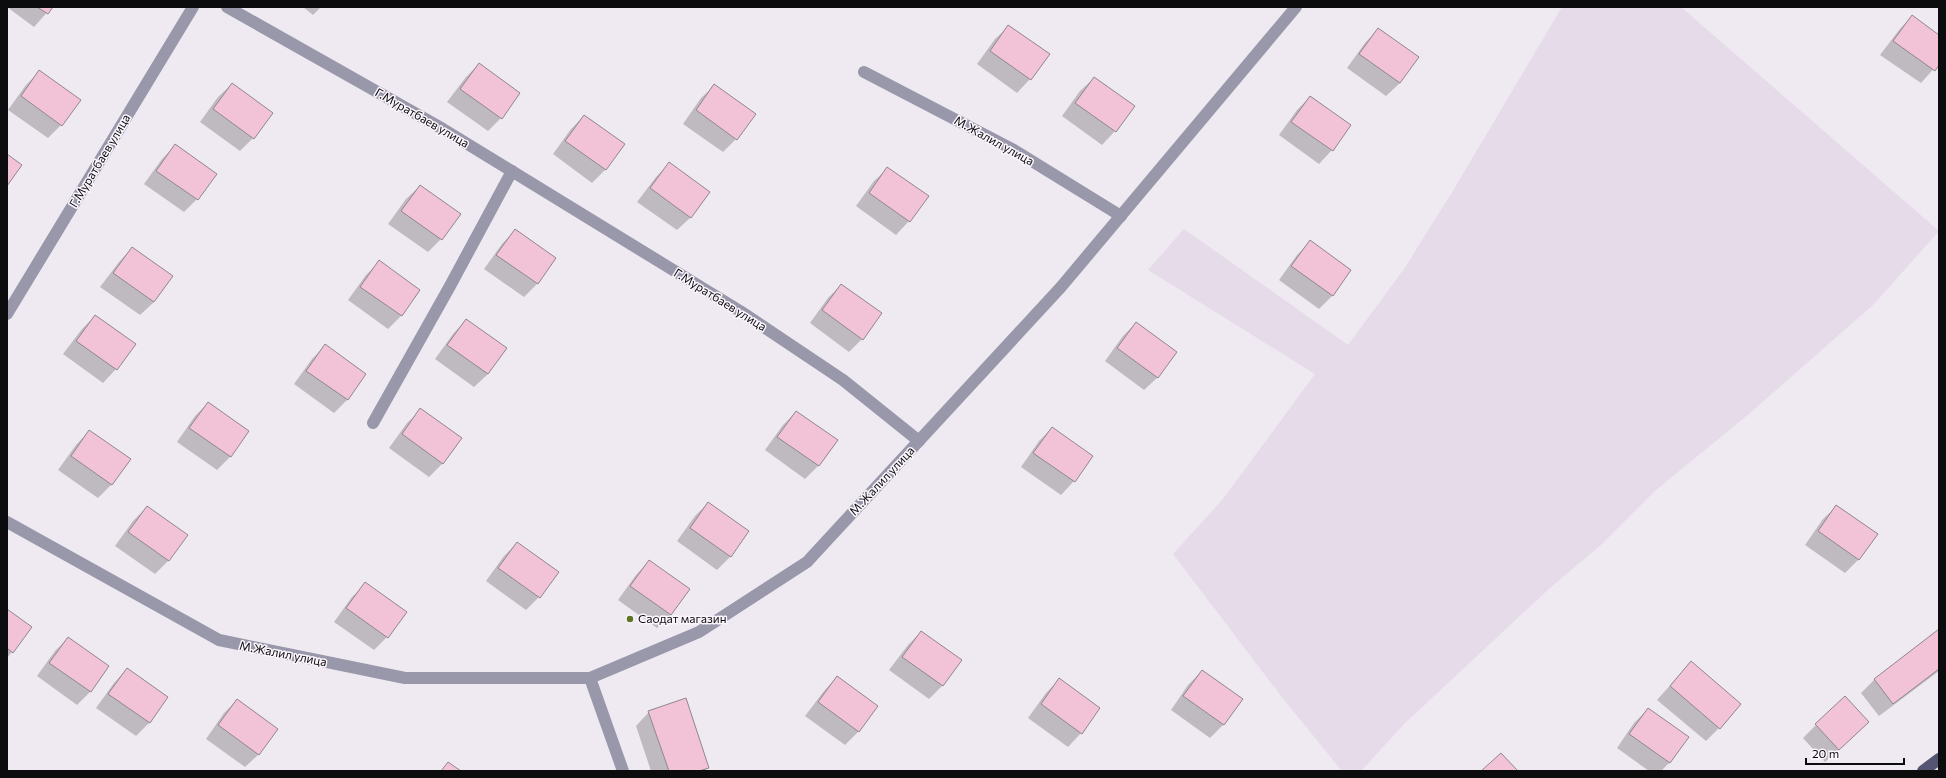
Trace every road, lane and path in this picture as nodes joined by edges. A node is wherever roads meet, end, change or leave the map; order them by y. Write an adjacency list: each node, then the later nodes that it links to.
1 (193, 7): 7 (street, Г.Муратбаев улица)
2 (227, 7): 5 (street, Г.Муратбаев улица)
3 (1296, 7): 6 (street, М.Жалил улица)
4 (864, 72): 6 (street, М.Жалил улица)
5 (512, 171): 8 (street); 9 (street, Г.Муратбаев улица)
6 (1121, 216): 9 (street, М.Жалил улица)
7 (7, 314)
8 (372, 422)
9 (919, 441): 11 (street, М.Жалил улица)
10 (7, 522): 11 (street, М.Жалил улица)
11 (590, 678): 13 (street)
12 (1939, 759): 14 (main road)
13 (623, 771)
14 (1923, 771)

